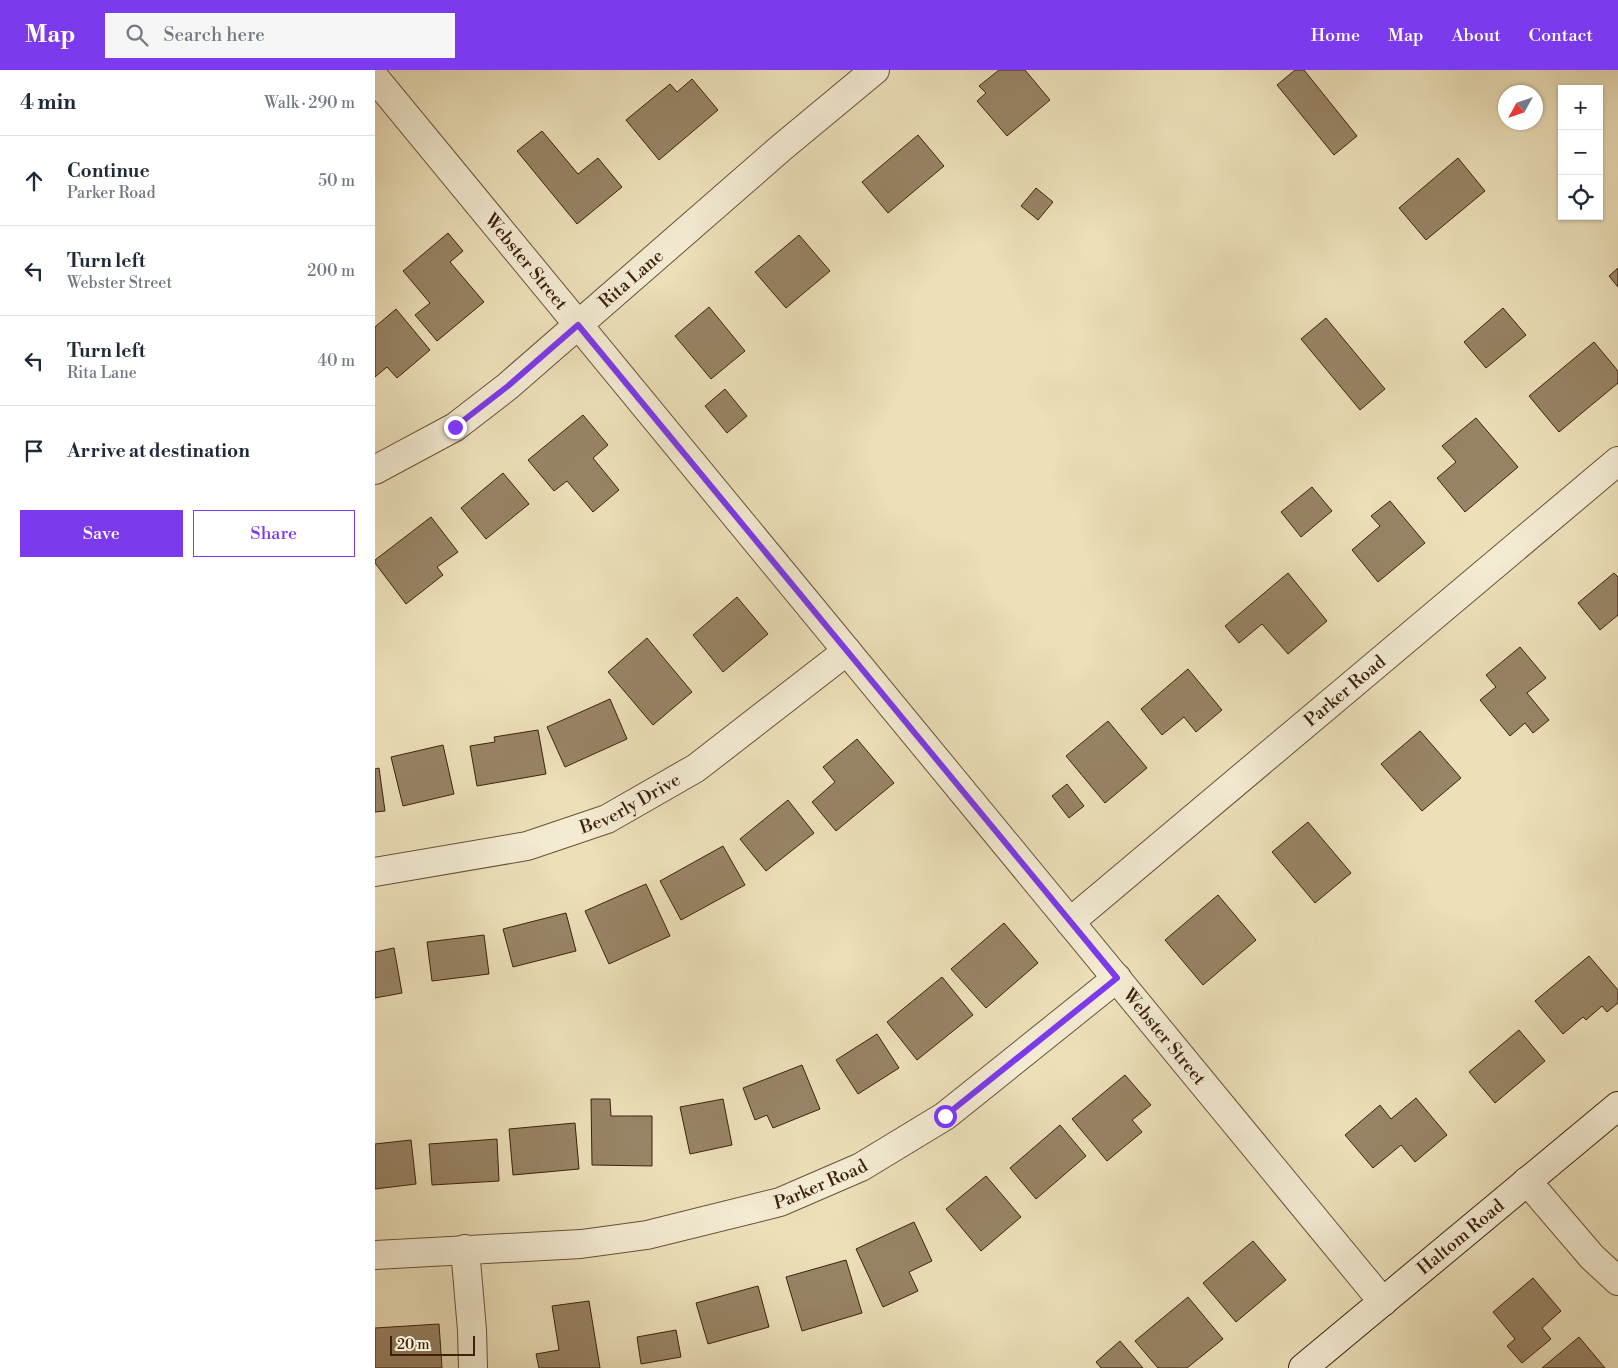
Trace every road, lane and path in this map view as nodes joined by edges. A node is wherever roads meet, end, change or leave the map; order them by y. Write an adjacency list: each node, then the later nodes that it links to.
1 (875, 70): 3 (street, Rita Lane)
2 (375, 78): 3 (street, Webster Street)
3 (578, 325): 5 (street, Rita Lane); 6 (street, Webster Street)
4 (1618, 461): 8 (street, Parker Road)
5 (375, 470)
6 (847, 651): 7 (street, Beverly Drive); 8 (street, Webster Street)
7 (375, 872)
8 (1070, 922): 9 (street, Webster Street)
9 (1117, 978): 12 (street, Parker Road); 15 (street, Webster Street)
10 (1618, 1106): 11 (street, Haltom Road)
11 (1527, 1181): 14 (street); 15 (street, Haltom Road)
12 (465, 1249): 13 (street, Parker Road); 16 (street)
13 (375, 1255)
14 (1618, 1281)
15 (1383, 1302): 17 (street, Haltom Road)
16 (473, 1368)
17 (1303, 1368)

